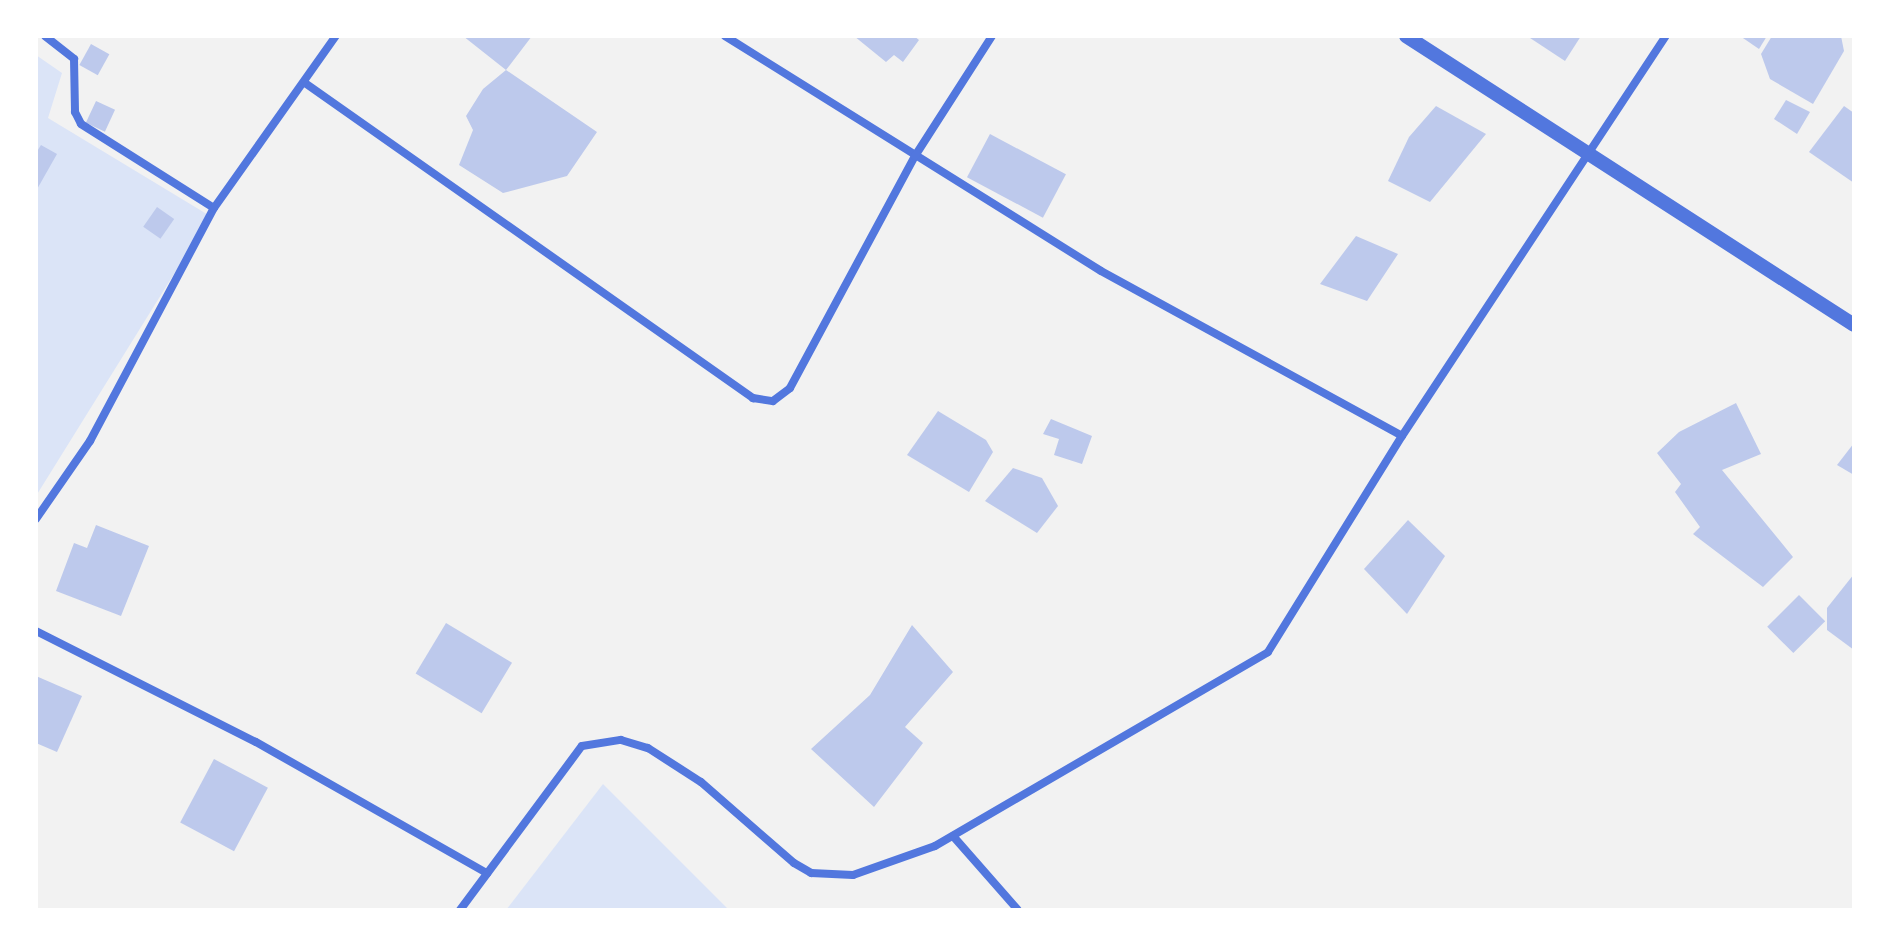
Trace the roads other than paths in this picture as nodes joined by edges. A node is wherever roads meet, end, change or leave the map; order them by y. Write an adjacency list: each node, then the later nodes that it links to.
1 (45, 36): 10 (street)
2 (336, 36): 7 (street)
3 (725, 36): 8 (street)
4 (992, 36): 8 (street)
5 (1406, 36): 9 (street)
6 (1666, 36): 9 (street)
7 (305, 83): 8 (street); 10 (street)
8 (915, 156): 12 (street)
9 (1589, 157): 11 (street); 12 (street)
10 (214, 208): 13 (street)
11 (1854, 325)
12 (1402, 436): 15 (street)
13 (36, 519)
14 (36, 631): 16 (street)
15 (953, 836): 16 (street); 18 (street)
16 (487, 873): 17 (street)
17 (460, 910)
18 (1018, 910)

